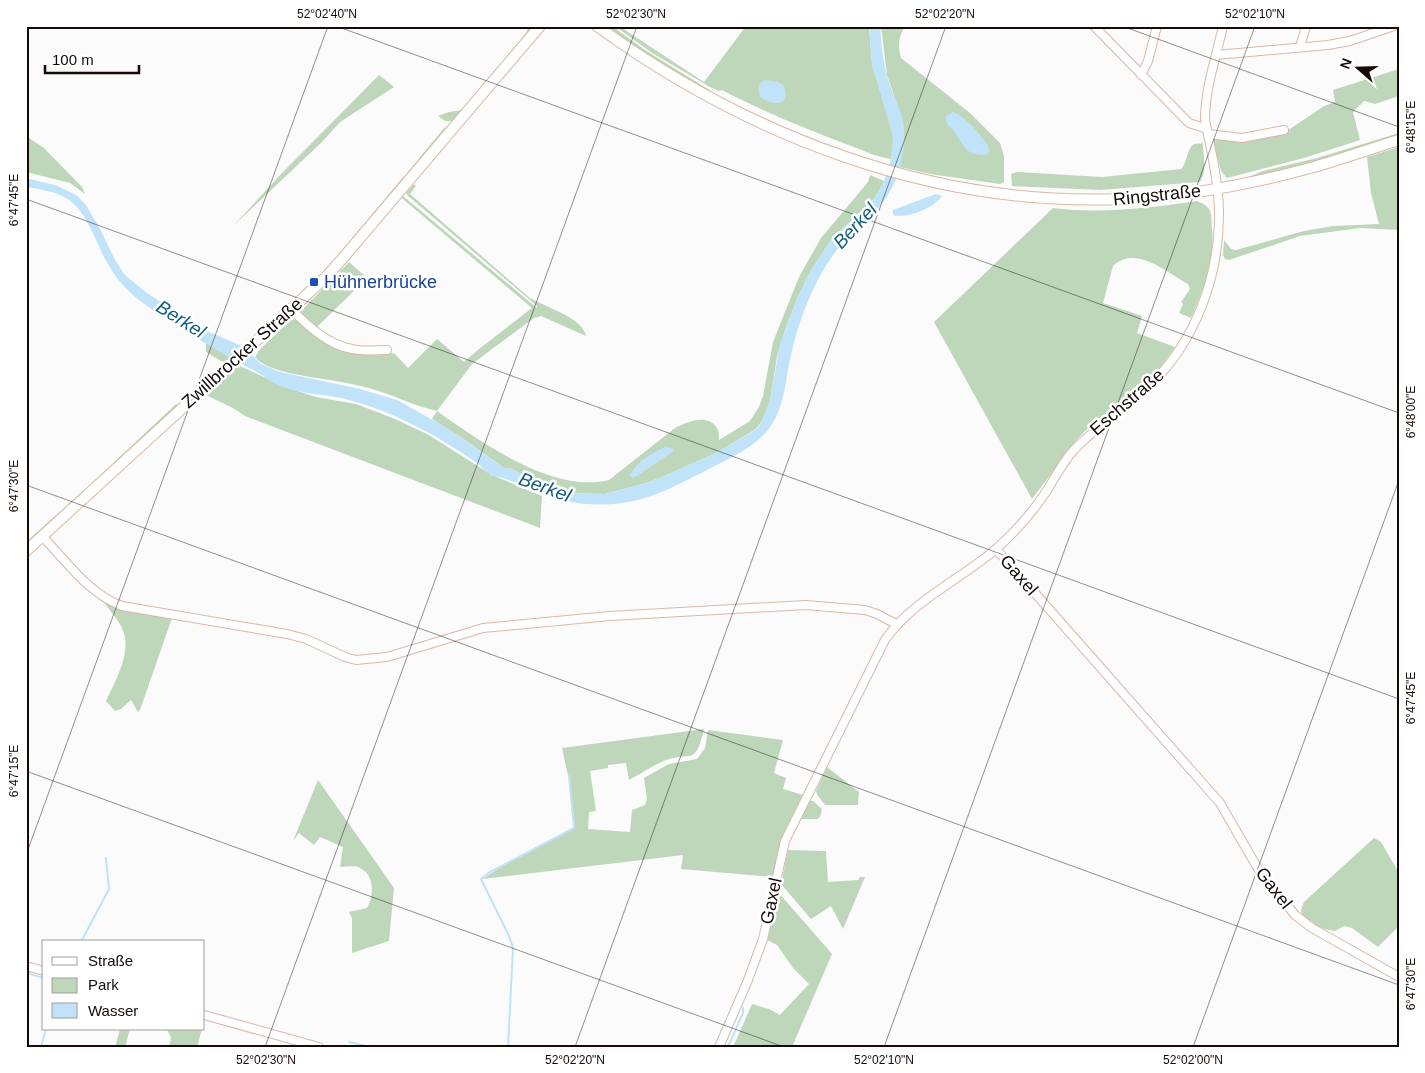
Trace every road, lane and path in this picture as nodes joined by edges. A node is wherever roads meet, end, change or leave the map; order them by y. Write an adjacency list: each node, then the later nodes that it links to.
1 (540, 26): 15 (main road, Zwillbrocker Straße)
2 (597, 26): 14 (main road, Ringstraße)
3 (1094, 26): 10 (street)
4 (1157, 26): 10 (street)
5 (1223, 26): 9 (street, Eschstraße)
6 (1306, 26): 8 (street)
7 (1394, 26): 8 (street)
8 (1300, 47): 9 (street)
9 (1216, 54): 12 (street, Eschstraße)
10 (1141, 75): 12 (street)
11 (1284, 130): 12 (street)
12 (1207, 132): 14 (street, Eschstraße)
13 (1399, 140): 14 (main road, Ringstraße)
14 (1218, 188): 18 (street, Eschstraße)
15 (291, 308): 16 (street); 17 (main road, Zwillbrocker Straße)
16 (387, 350)
17 (42, 536): 19 (main road, Zwillbrocker Straße); 20 (street)
18 (996, 549): 20 (street, Gaxel); 23 (street, Gaxel)
19 (26, 551)
20 (896, 624): 26 (street, Gaxel)
21 (26, 966): 22 (street)
22 (42, 970)
23 (1399, 977)
24 (205, 1015): 25 (street)
25 (319, 1047)
26 (719, 1047)

